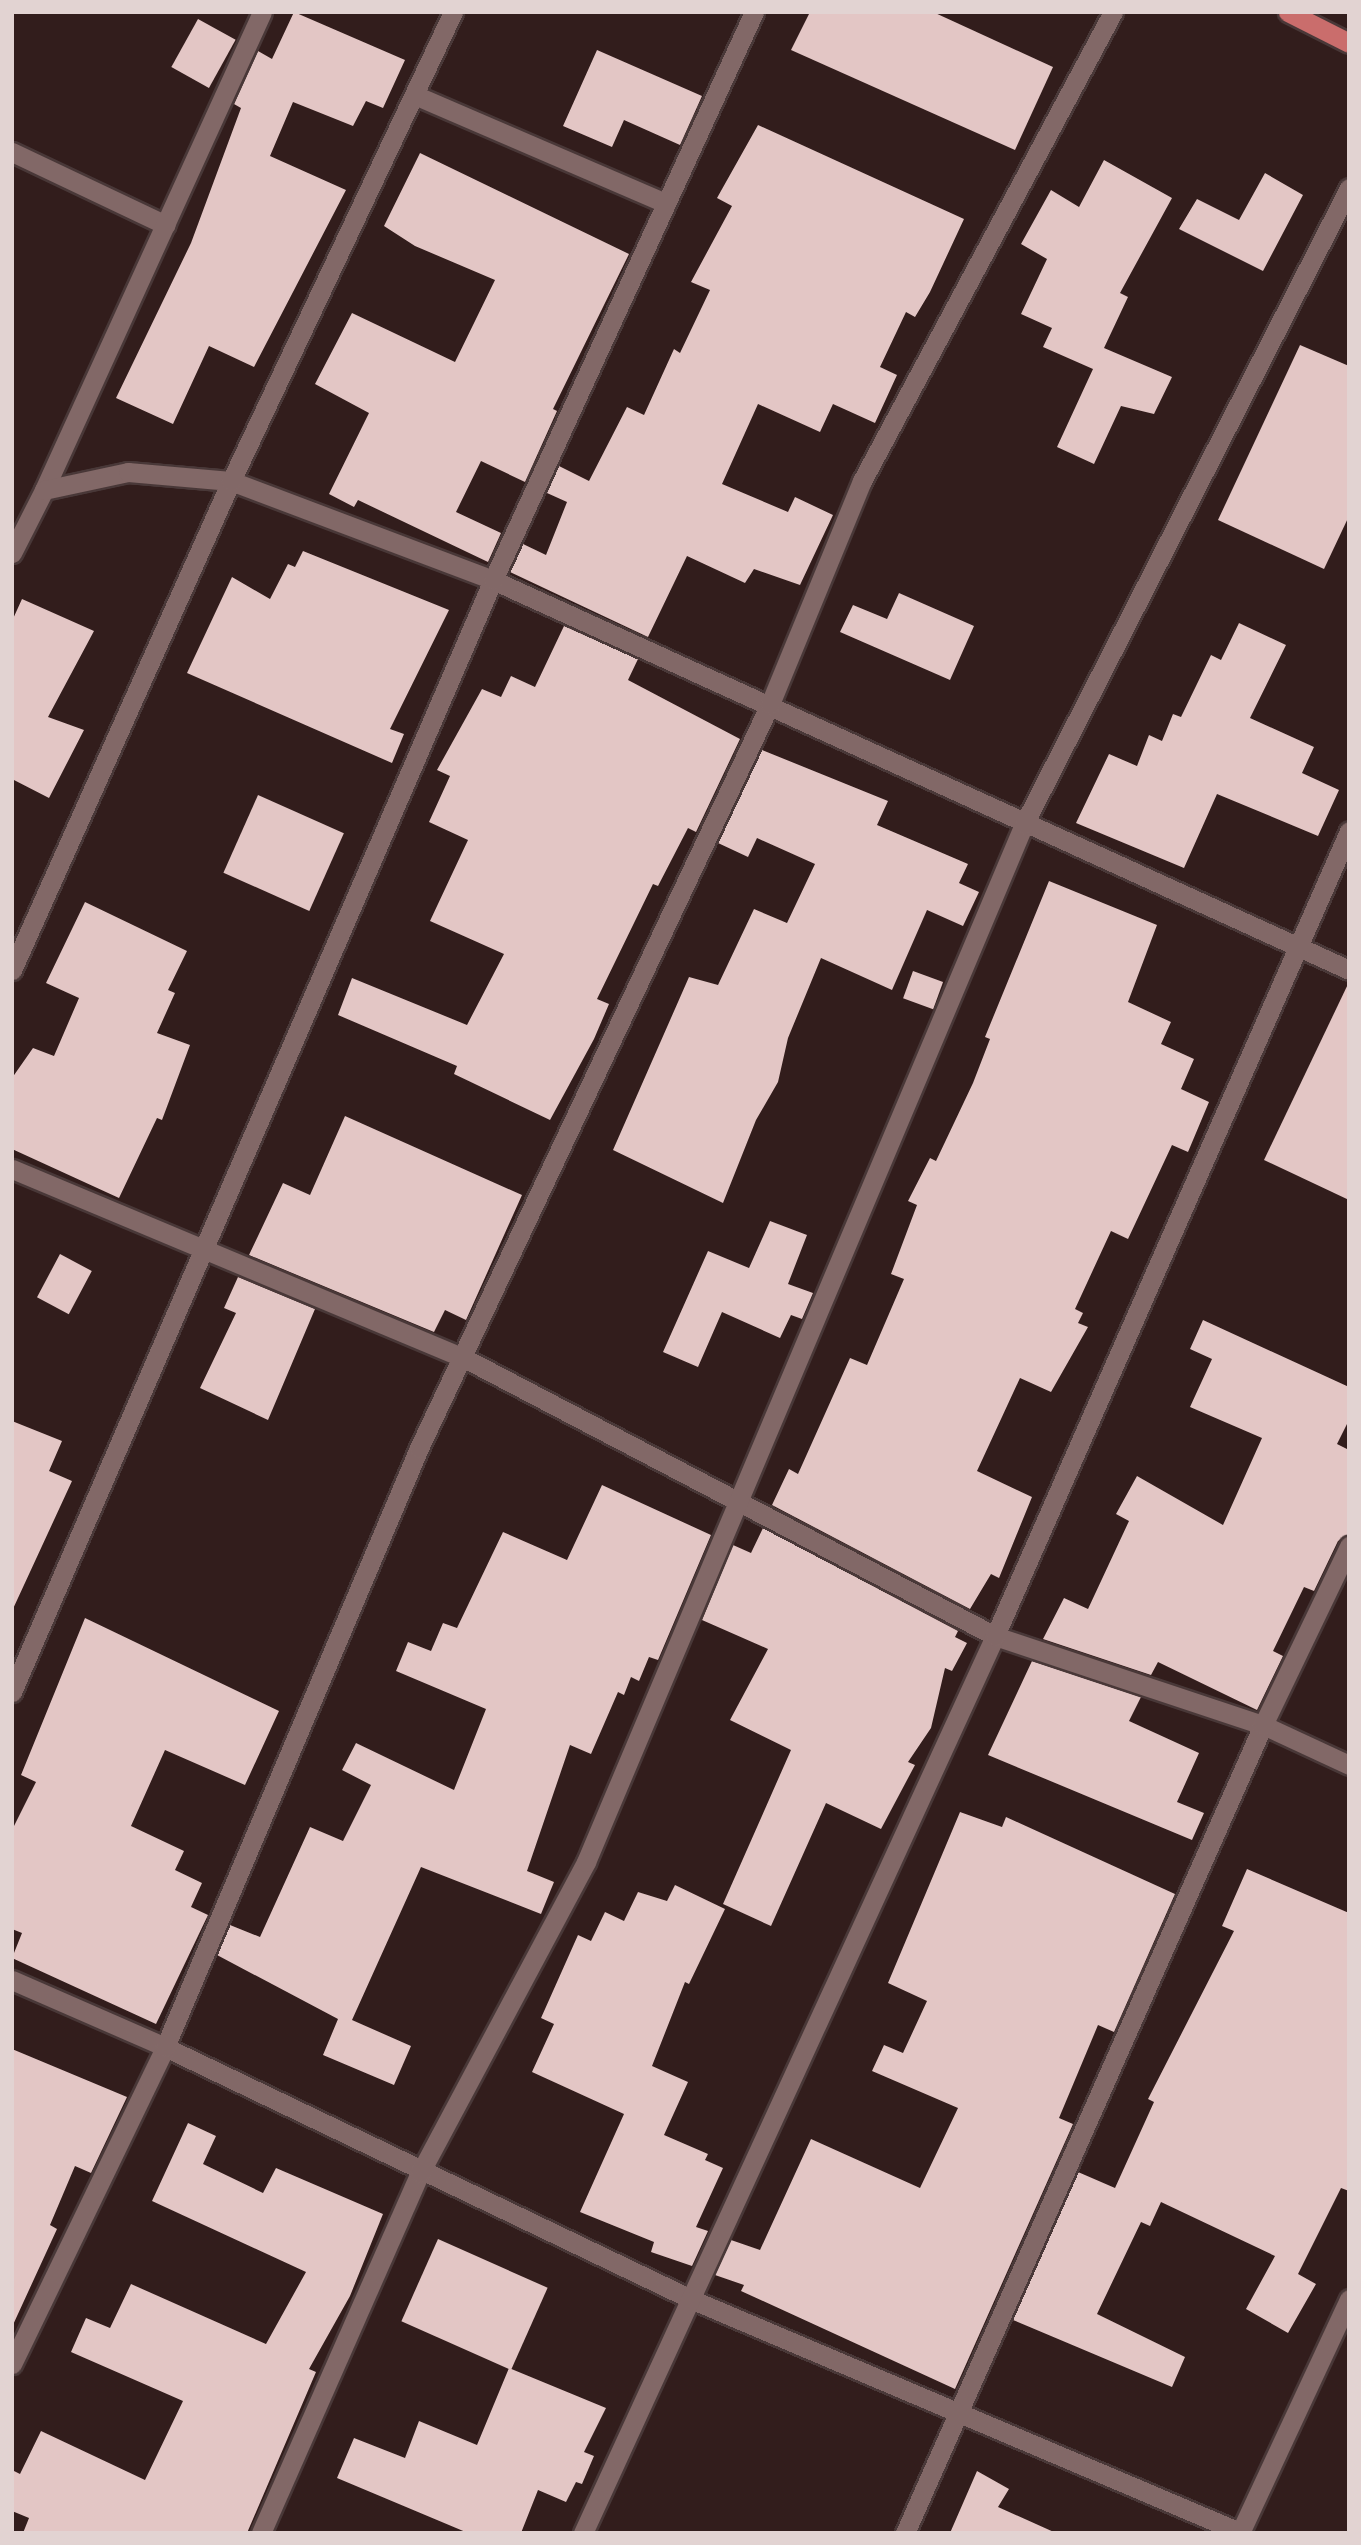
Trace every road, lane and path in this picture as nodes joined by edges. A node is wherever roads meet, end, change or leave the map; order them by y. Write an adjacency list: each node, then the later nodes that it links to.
1 (262, 12): 11 (street)
2 (453, 12): 7 (street)
3 (754, 12): 10 (street)
4 (1113, 12): 16 (street)
5 (1288, 12): 6 (highway)
6 (1349, 43)
7 (418, 96): 10 (street); 12 (street)
8 (12, 152): 11 (street)
9 (1349, 188): 17 (street)
10 (666, 203): 15 (street)
11 (166, 226): 13 (street)
12 (231, 481): 13 (street); 15 (street); 21 (street)
13 (44, 490): 14 (street)
14 (12, 553)
15 (493, 580): 16 (street); 23 (street)
16 (770, 704): 17 (street); 24 (street)
17 (1024, 824): 19 (street); 25 (street)
18 (1349, 831): 19 (street)
19 (1296, 948): 20 (street); 27 (street)
20 (1349, 970)
21 (12, 971)
22 (12, 1169): 23 (street)
23 (201, 1251): 24 (street); 28 (street)
24 (464, 1358): 25 (street); 32 (street)
25 (740, 1499): 27 (street); 33 (street)
26 (1349, 1546): 29 (street)
27 (995, 1636): 29 (street); 35 (street)
28 (12, 1692)
29 (1263, 1725): 30 (street); 37 (street)
30 (1349, 1765)
31 (12, 1980): 32 (street)
32 (165, 2047): 33 (street); 36 (street)
33 (420, 2173): 35 (street); 38 (street)
34 (1349, 2299): 41 (street)
35 (693, 2300): 37 (street); 39 (street)
36 (12, 2364)
37 (961, 2411): 40 (street); 41 (street)
38 (261, 2533)
39 (583, 2533)
40 (905, 2533)
41 (1241, 2533)

